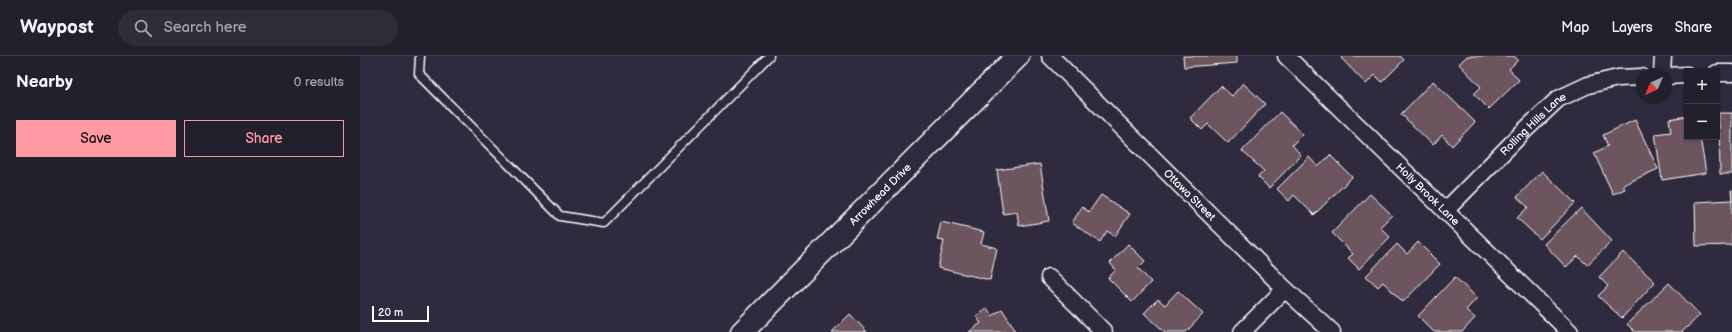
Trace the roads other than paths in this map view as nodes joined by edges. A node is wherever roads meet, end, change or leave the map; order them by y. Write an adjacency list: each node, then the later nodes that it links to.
1 (420, 56): 2 (lane)
2 (769, 56)
3 (1018, 56): 16 (main road, Arrowhead Drive)
4 (1050, 56): 15 (street, Ottawa Street)
5 (1286, 56): 13 (street, Holly Brook Lane)
6 (1663, 56): 7 (street)
7 (1662, 68)
8 (1732, 72): 9 (street)
9 (1720, 73)
10 (1684, 75): 11 (street)
11 (1672, 76)
12 (1636, 77): 13 (street, Rolling Hills Lane)
13 (1445, 211): 20 (street, Holly Brook Lane)
14 (1049, 277): 17 (street)
15 (1285, 288): 18 (street); 19 (street, Ottawa Street)
16 (742, 332)
17 (1104, 332)
18 (1242, 332)
19 (1332, 332)
20 (1570, 332)

